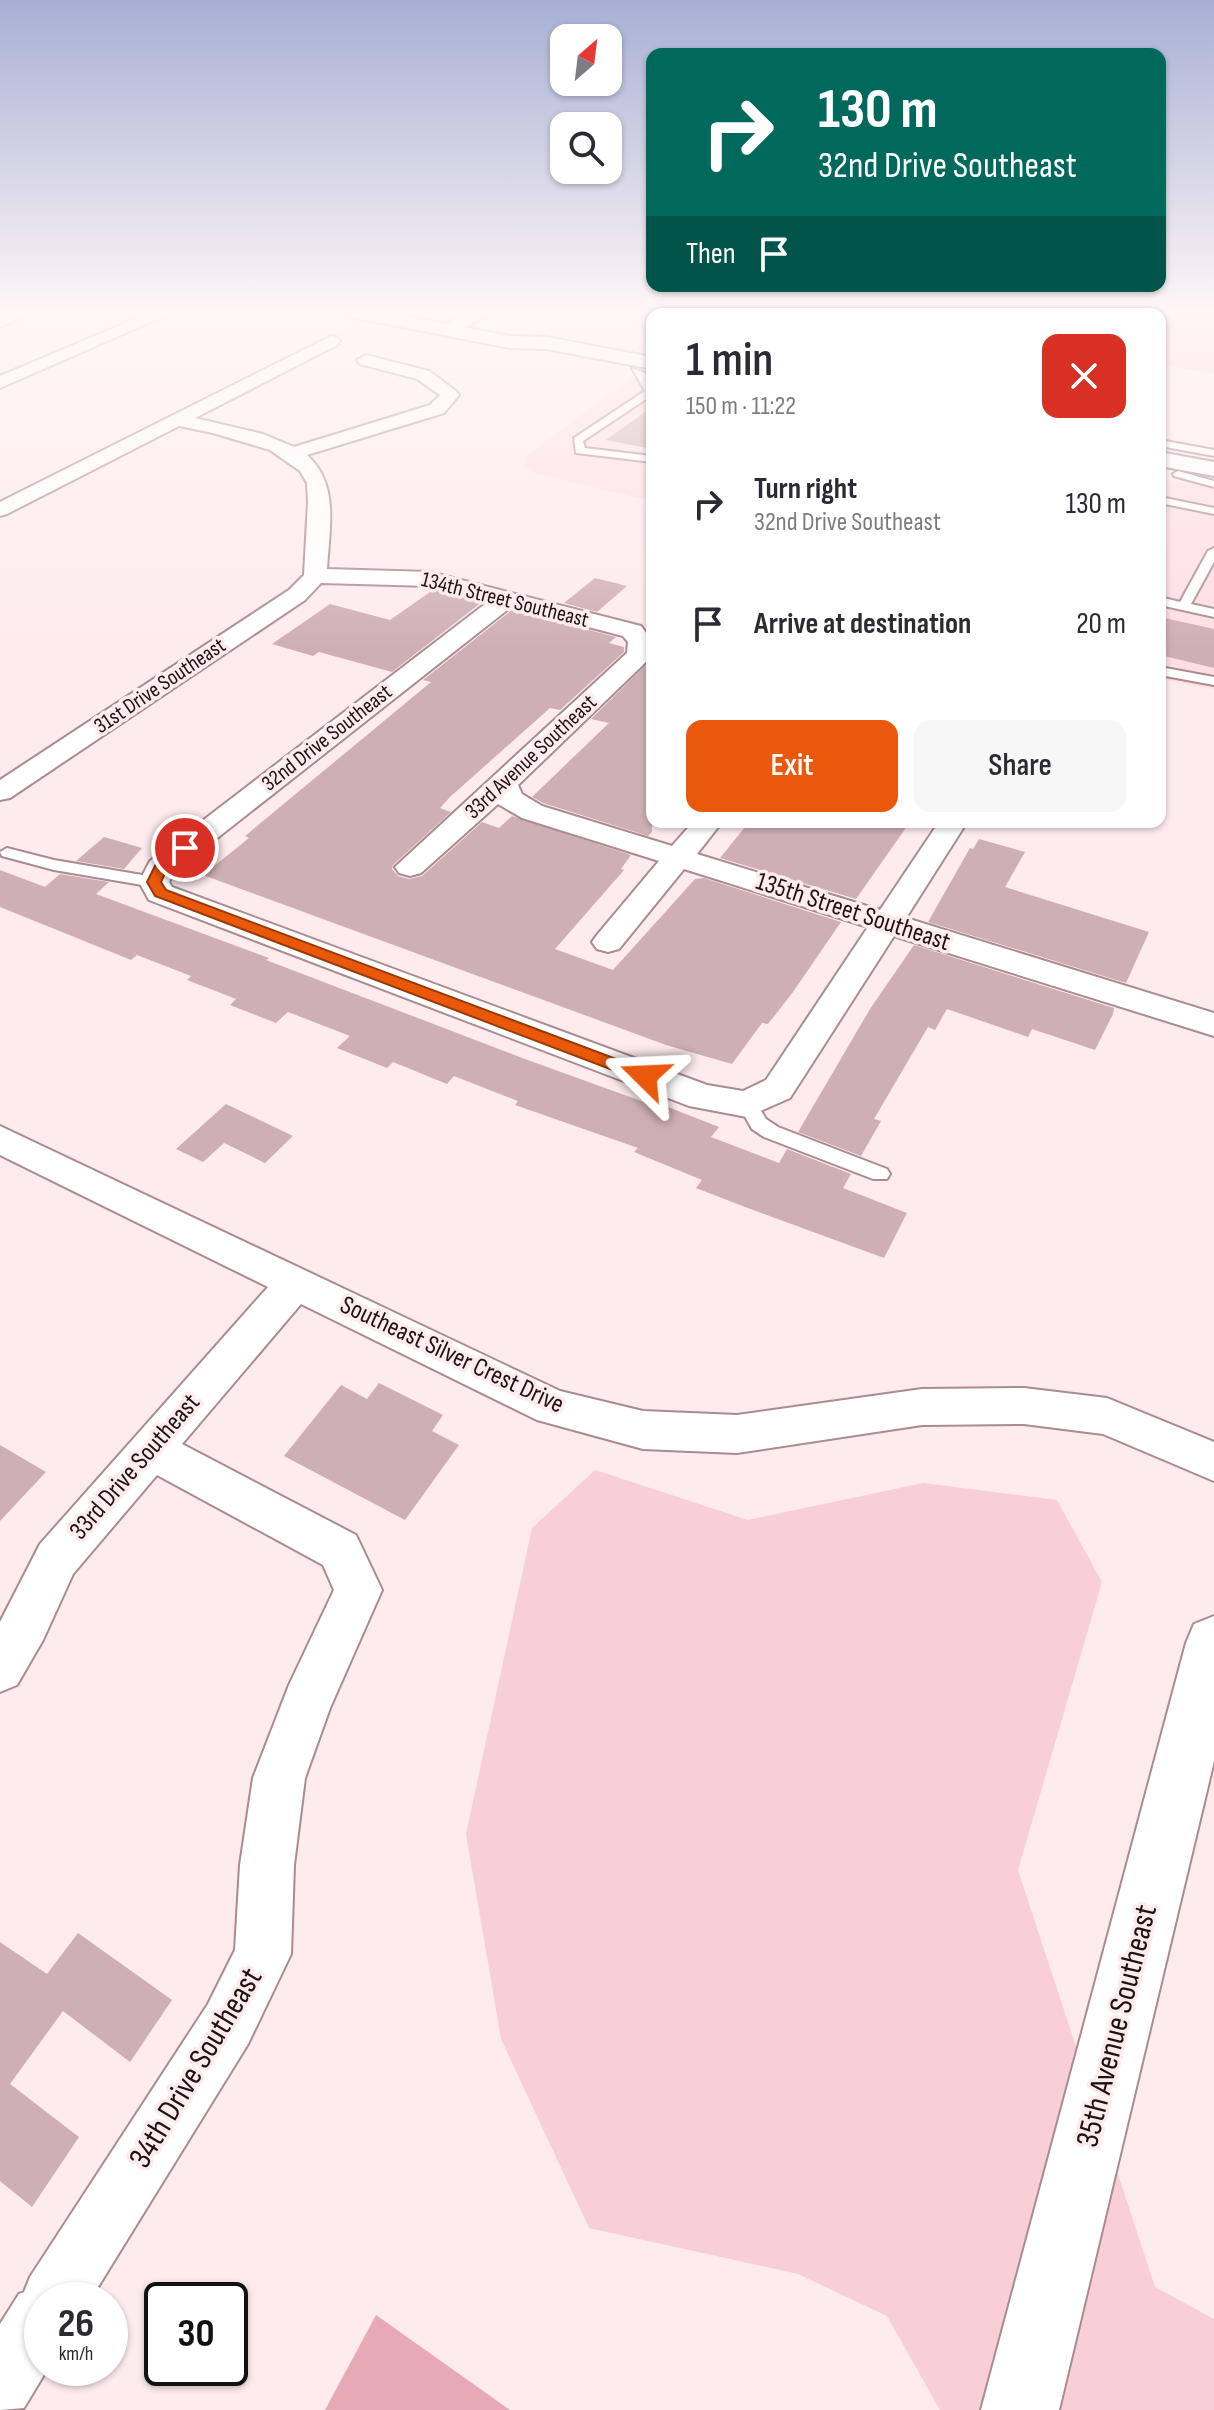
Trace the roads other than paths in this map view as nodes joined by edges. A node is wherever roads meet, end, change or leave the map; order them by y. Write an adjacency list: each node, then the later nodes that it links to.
1 (169, 423): 13 (street)
2 (191, 423): 6 (street)
3 (390, 423): 6 (street)
4 (598, 423): 8 (lane)
5 (1166, 444): 7 (lane)
6 (294, 453): 16 (street)
7 (1214, 453)
8 (646, 458)
9 (1166, 468): 10 (main road); 11 (main road)
10 (1214, 469)
11 (1214, 483)
12 (1166, 501): 14 (lane)
13 (0, 510)
14 (1214, 511)
15 (1213, 553): 19 (lane)
16 (315, 576): 17 (street, 134th Street Southeast); 25 (street, 31st Drive Southeast)
17 (507, 599): 21 (street, 134th Street Southeast); 31 (street, 32nd Drive Southeast)
18 (1166, 602): 19 (lane)
19 (1184, 606): 20 (lane)
20 (1214, 613)
21 (640, 641): 24 (street, 33rd Avenue Southeast)
22 (1166, 672): 23 (lane)
23 (1214, 681)
24 (504, 784): 29 (street, 135th Street Southeast); 30 (street, 33rd Avenue Southeast)
25 (0, 792)
26 (703, 828): 29 (street)
27 (949, 828): 32 (street)
28 (7, 853): 31 (lane)
29 (680, 856): 32 (street, 135th Street Southeast); 33 (street)
30 (410, 867)
31 (154, 882): 35 (street)
32 (887, 924): 34 (street, 135th Street Southeast); 35 (street)
33 (608, 942)
34 (1214, 1025)
35 (747, 1104): 37 (lane)
36 (0, 1139): 38 (street, Southeast Silver Crest Drive)
37 (880, 1174)
38 (296, 1282): 39 (street, 33rd Drive Southeast); 40 (street, Southeast Silver Crest Drive)
39 (150, 1449): 42 (street, 33rd Drive Southeast); 43 (street, 34th Drive Southeast)
40 (1214, 1462)
41 (1214, 1643): 46 (main road, 35th Avenue Southeast)
42 (0, 1668)
43 (64, 2282)
44 (24, 2346): 45 (street)
45 (0, 2384)
46 (1020, 2410)

